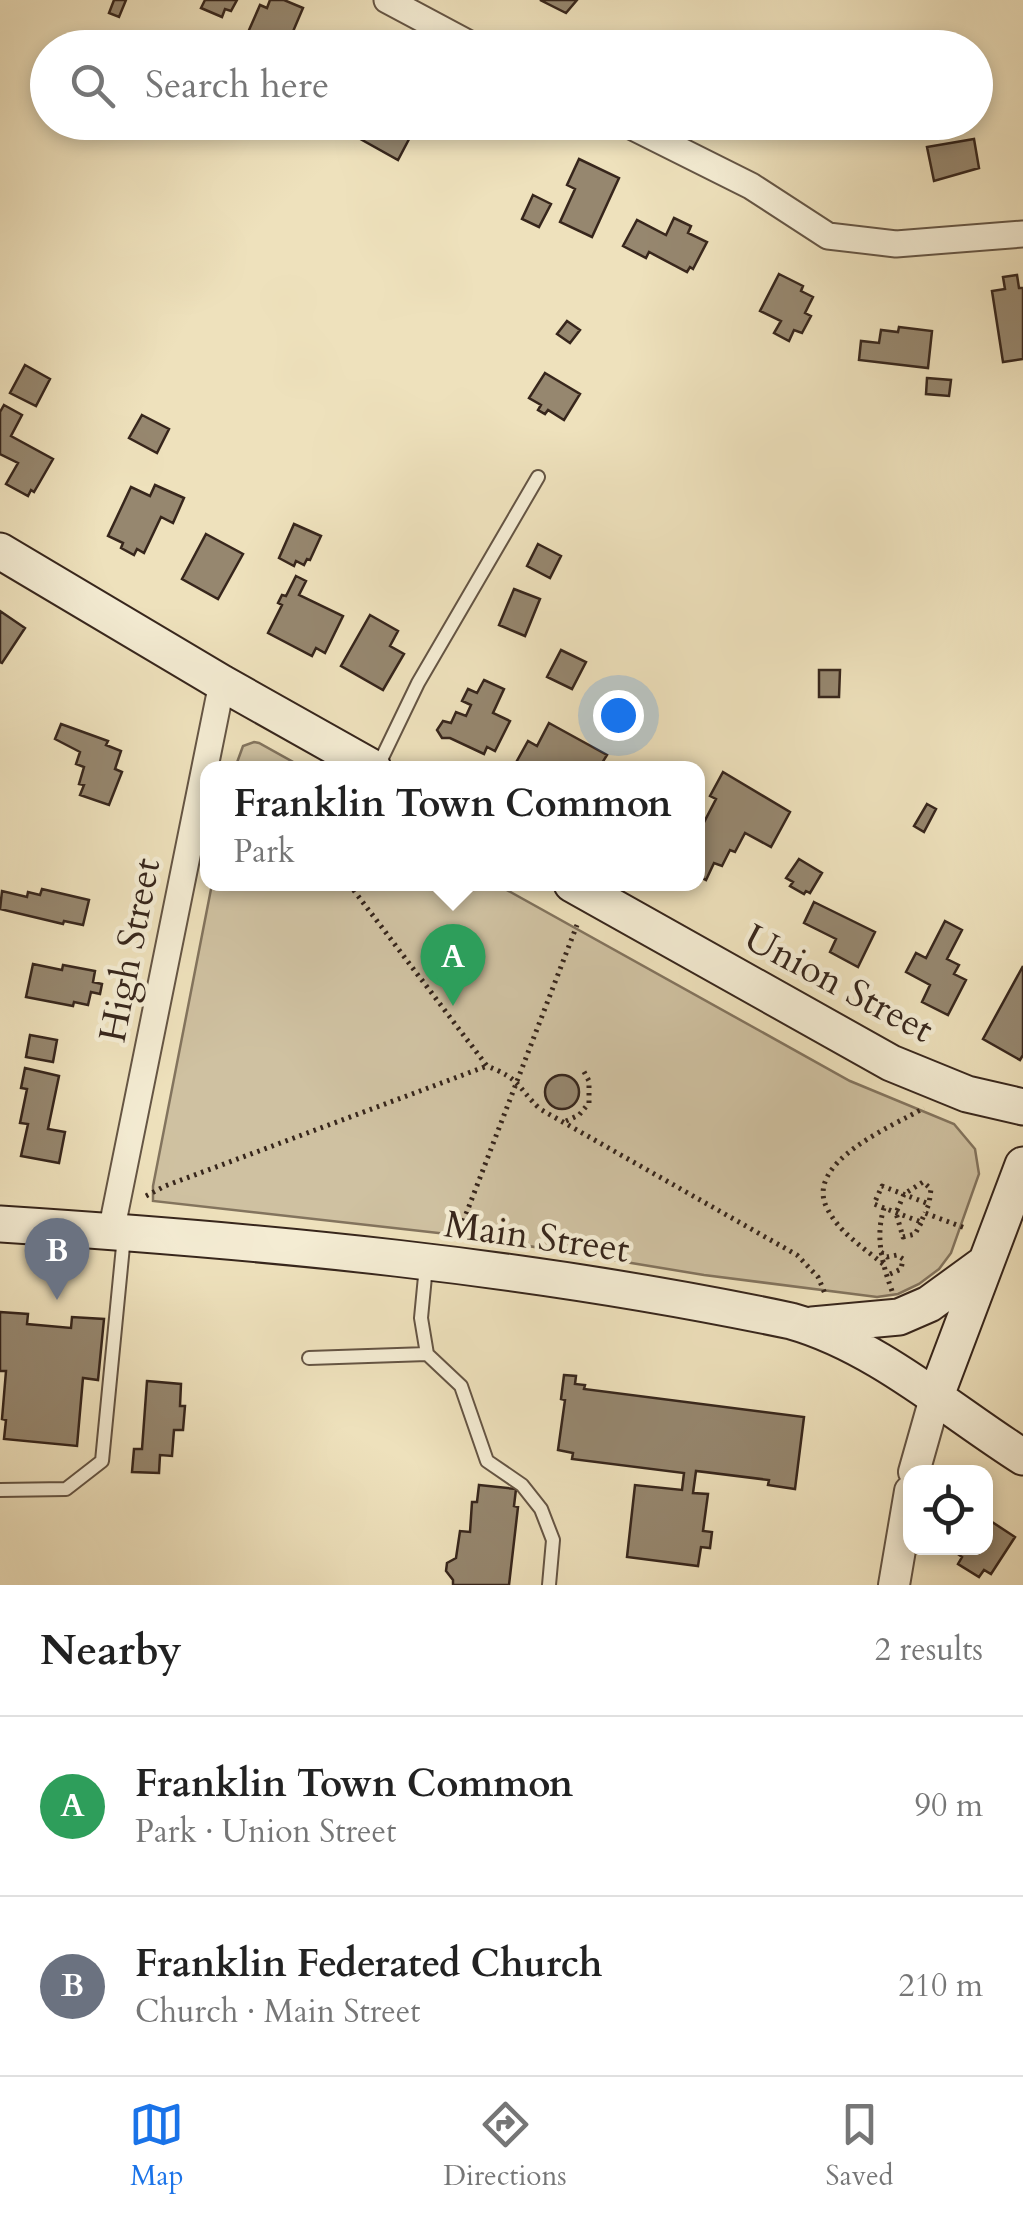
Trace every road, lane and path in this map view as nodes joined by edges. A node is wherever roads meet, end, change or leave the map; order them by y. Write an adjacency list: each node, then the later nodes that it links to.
1 (387, 0): 2 (street)
2 (443, 30)
3 (659, 140): 4 (street)
4 (1023, 234)
5 (538, 477): 10 (lane)
6 (0, 551): 7 (main road)
7 (222, 684): 8 (street, High Street); 9 (main road)
8 (207, 761)
9 (362, 761)
10 (379, 761)
11 (200, 800): 31 (street, High Street)
12 (354, 891): 15 (path)
13 (584, 891): 18 (main road, Union Street)
14 (576, 925): 17 (path)
15 (487, 1066): 17 (path); 23 (path)
16 (582, 1068): 20 (path)
17 (516, 1077): 20 (path); 32 (path)
18 (1023, 1107)
19 (924, 1108): 35 (path)
20 (564, 1122): 39 (path)
21 (1023, 1166): 36 (main road)
22 (904, 1194): 24 (path); 24 (path); 25 (path); 26 (path)
23 (146, 1196)
24 (929, 1204): 27 (path)
25 (884, 1208): 26 (path); 33 (path)
26 (896, 1213): 28 (path); 28 (path)
27 (925, 1214): 28 (path); 30 (path)
28 (921, 1222)
29 (0, 1224): 31 (main road, Main Street)
30 (965, 1228)
31 (118, 1232): 34 (main road, Main Street); 45 (lane)
32 (456, 1238)
33 (880, 1252): 35 (path); 37 (path)
34 (426, 1262): 39 (main road, Main Street); 40 (lane)
35 (883, 1264): 37 (path)
36 (985, 1264): 39 (main road); 42 (main road)
37 (888, 1278): 38 (path)
38 (895, 1299)
39 (817, 1311): 42 (main road, Main Street)
40 (427, 1354): 41 (lane); 47 (lane)
41 (309, 1358)
42 (934, 1398): 43 (main road, Main Street); 44 (street)
43 (1023, 1456)
44 (916, 1465)
45 (0, 1490)
46 (903, 1532): 48 (street)
47 (549, 1585)
48 (894, 1585)

